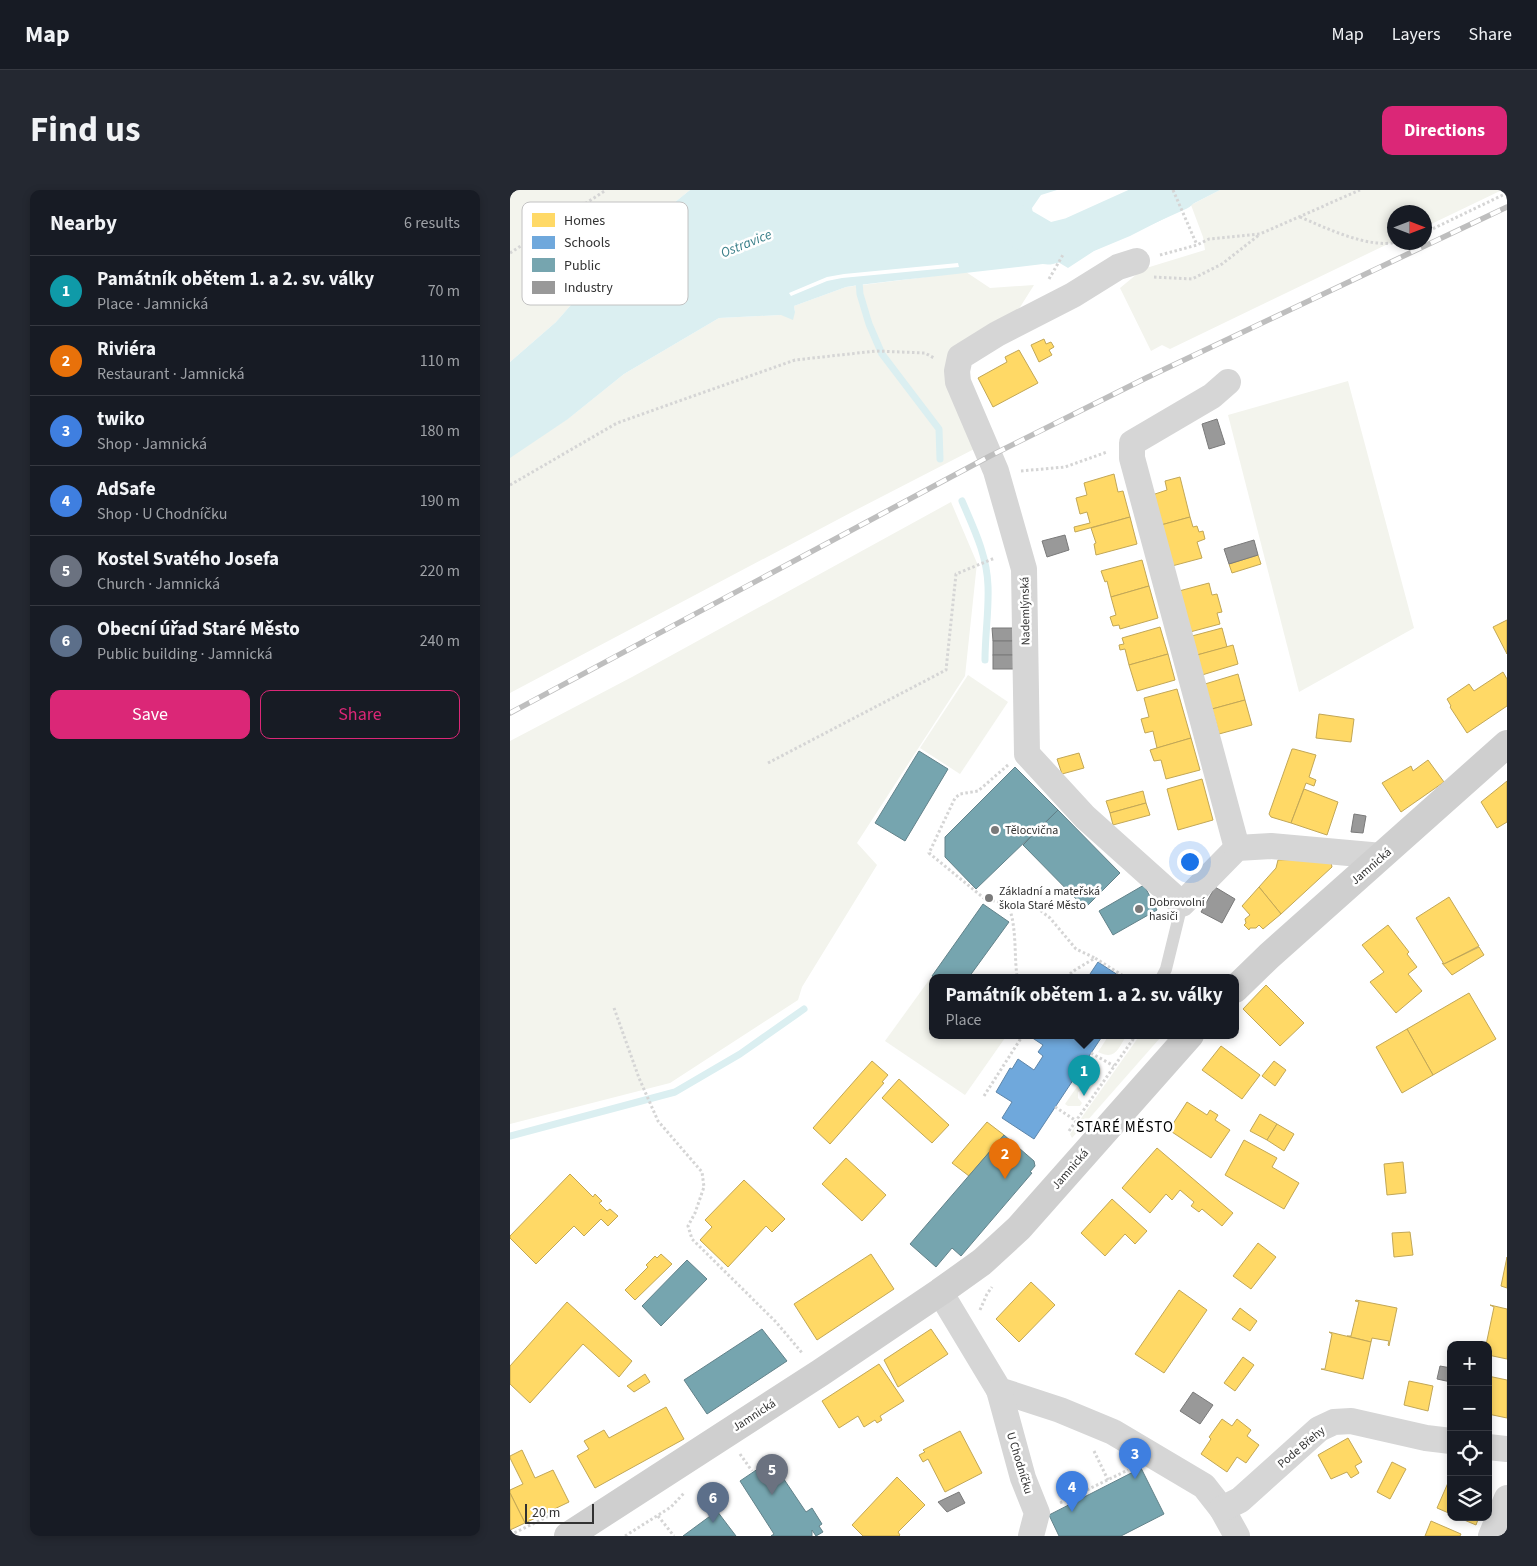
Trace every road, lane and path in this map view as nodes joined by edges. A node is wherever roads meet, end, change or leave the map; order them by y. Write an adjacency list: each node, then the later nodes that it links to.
1 (606, 190): 5 (path)
2 (1173, 190): 9 (path)
3 (1360, 190): 6 (path)
4 (1507, 193): 7 (path)
5 (588, 202)
6 (1300, 216): 8 (path); 11 (path)
7 (1432, 229)
8 (1260, 234): 9 (path); 13 (path)
9 (1199, 244): 13 (path)
10 (522, 245): 12 (path)
11 (1387, 245)
12 (510, 253)
13 (1145, 269): 14 (street)
14 (957, 371): 17 (street, Nademlýnská); 18 (path)
15 (1228, 382): 16 (street)
16 (1132, 443): 17 (path); 23 (street)
17 (996, 471): 19 (street, Nademlýnská)
18 (510, 485)
19 (1018, 548): 21 (street, Nademlýnská); 22 (path)
20 (1507, 744): 24 (main road, Jamnická)
21 (1027, 754): 25 (path); 26 (street)
22 (768, 763)
23 (1237, 848): 24 (street); 26 (street)
24 (1382, 856): 32 (main road, Jamnická)
25 (1008, 904): 27 (path); 28 (path)
26 (1182, 904): 31 (lane)
27 (1096, 958): 29 (path); 30 (path)
28 (1017, 974)
29 (1070, 974)
30 (1120, 974)
31 (1164, 974)
32 (1239, 985)
33 (614, 1008): 44 (path)
34 (1020, 1039): 39 (path)
35 (1133, 1039): 38 (path)
36 (1186, 1039): 43 (main road, Jamnická)
37 (1091, 1053): 38 (path)
38 (1114, 1066): 41 (path)
39 (984, 1096)
40 (1055, 1108): 41 (path)
41 (1076, 1120): 42 (path)
42 (1066, 1139)
43 (940, 1292): 44 (main road, Jamnická); 45 (street)
44 (820, 1373): 58 (main road, Jamnická)
45 (999, 1390): 56 (street); 61 (street, U Chodníčku)
46 (1447, 1441): 56 (street, Pode Břehy)
47 (1090, 1444): 53 (path)
48 (1492, 1447): 49 (street)
49 (1507, 1449)
50 (738, 1452): 52 (path)
51 (1131, 1468): 53 (path)
52 (752, 1471)
53 (1108, 1480): 55 (path)
54 (1507, 1498): 63 (street)
55 (1059, 1504)
56 (1222, 1509): 62 (street)
57 (658, 1516): 60 (path)
58 (564, 1524): 59 (path)
59 (510, 1535)
60 (674, 1536)
61 (1031, 1536)
62 (1238, 1536)
63 (1491, 1536)

